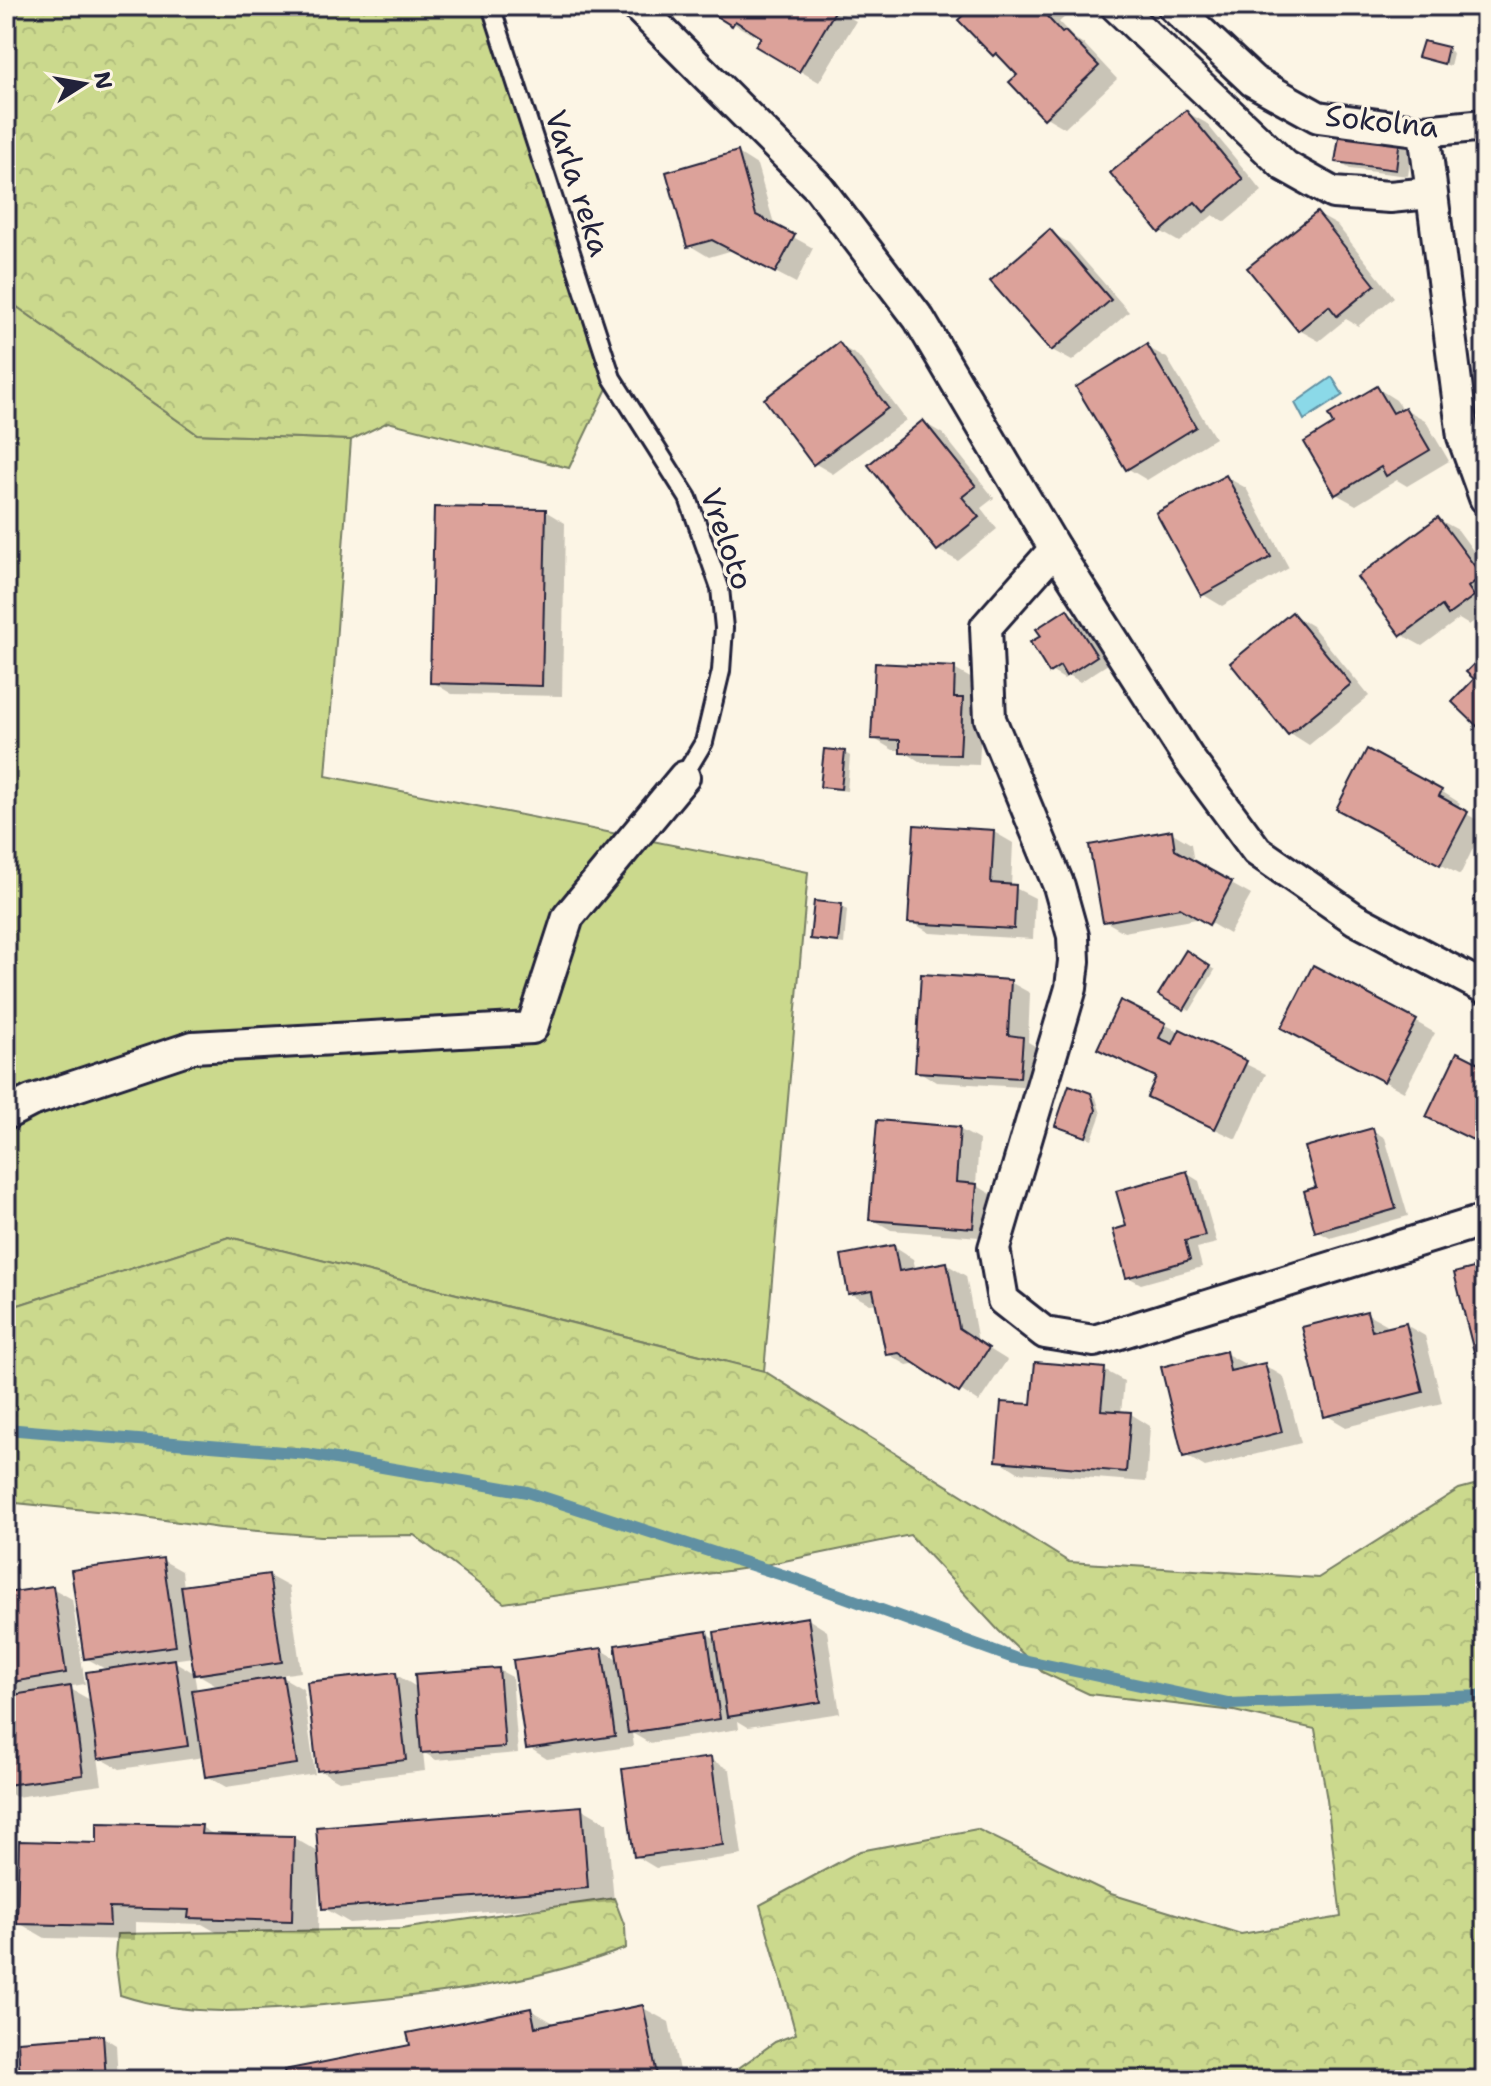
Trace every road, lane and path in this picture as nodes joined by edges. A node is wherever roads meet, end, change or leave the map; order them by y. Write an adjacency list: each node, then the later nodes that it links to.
1 (491, 6): 8 (lane, Varla reka)
2 (637, 6): 10 (street)
3 (1116, 6): 7 (street)
4 (1173, 6): 6 (street, Sokolna)
5 (1485, 125): 6 (street, Sokolna)
6 (1424, 131): 7 (street)
7 (1430, 193): 9 (street)
8 (612, 378): 11 (lane, Vreloto)
9 (1485, 498)
10 (1055, 549): 12 (street); 14 (street)
11 (684, 777): 13 (street)
12 (1485, 988)
13 (6, 1114)
14 (1485, 1220)

